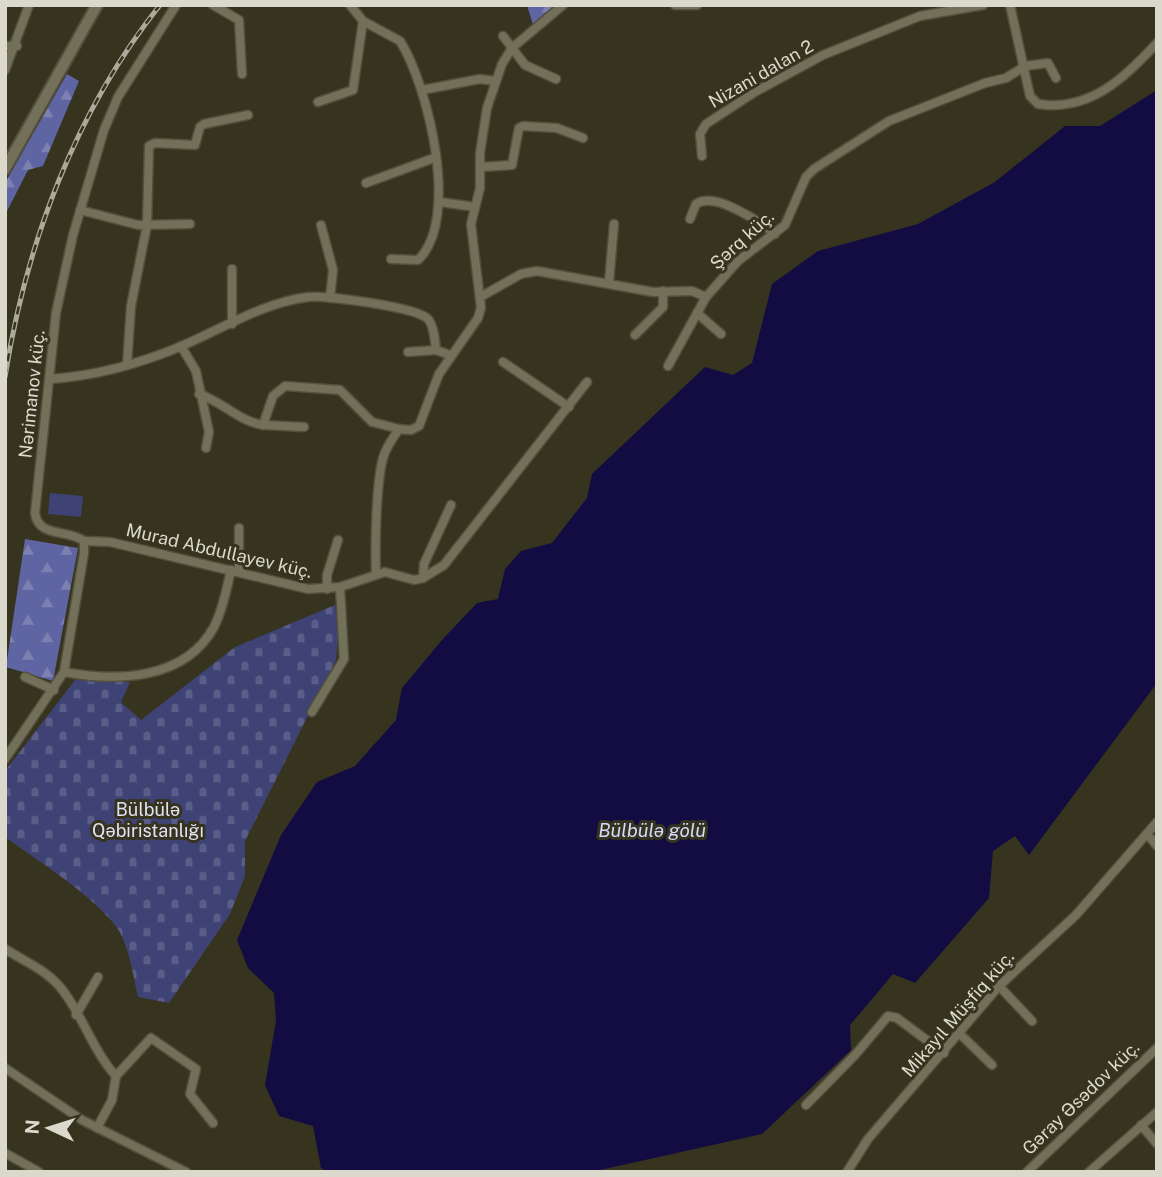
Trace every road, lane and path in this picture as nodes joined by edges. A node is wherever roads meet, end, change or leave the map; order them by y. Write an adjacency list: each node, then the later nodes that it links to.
1 (29, 5): 15 (street)
2 (97, 5): 27 (main road)
3 (176, 5): 35 (street, Nərimanov küç.)
4 (213, 5): 19 (street)
5 (350, 5): 11 (street)
6 (563, 5): 16 (street)
7 (675, 5): 8 (street)
8 (697, 5)
9 (983, 5): 28 (street, Nizani dalan 2)
10 (1010, 5): 17 (street)
11 (363, 22): 23 (street); 24 (street)
12 (503, 36): 16 (street)
13 (1157, 43): 17 (street)
14 (5, 46): 15 (street)
15 (17, 46): 18 (street)
16 (512, 48): 21 (street); 22 (street)
17 (1025, 66): 20 (street); 41 (street, Şərq küç.)
18 (5, 70)
19 (242, 74)
20 (1056, 78)
21 (556, 79)
22 (496, 81): 23 (street); 30 (street)
23 (422, 90): 29 (street)
24 (318, 102)
25 (248, 115): 39 (street)
26 (583, 138): 30 (street)
27 (9, 153): 31 (main road)
28 (702, 156)
29 (434, 159): 32 (street); 33 (street)
30 (481, 167): 34 (street)
31 (5, 169)
32 (366, 183)
33 (440, 202): 34 (street); 42 (street)
34 (475, 207): 46 (street)
35 (80, 210): 39 (street); 60 (street, Nərimanov küç.)
36 (690, 219): 41 (street)
37 (190, 224): 39 (street)
38 (614, 224): 44 (street)
39 (147, 225): 58 (street)
40 (321, 225): 48 (street)
41 (775, 234): 47 (street, Şərq küç.)
42 (391, 259)
43 (232, 269): 50 (street)
44 (609, 282): 45 (street); 46 (street)
45 (663, 291): 47 (street); 52 (street)
46 (482, 296): 56 (street)
47 (706, 297): 49 (street, Şərq küç.)
48 (330, 298): 50 (street); 54 (street)
49 (697, 313): 51 (street); 59 (street, Şərq küç.)
50 (232, 324): 53 (street)
51 (721, 334)
52 (635, 335)
53 (181, 346): 58 (street); 62 (street)
54 (436, 350): 55 (street); 56 (street)
55 (408, 352)
56 (450, 355): 66 (street)
57 (503, 362): 63 (street)
58 (127, 365): 60 (street)
59 (668, 366)
60 (50, 379): 71 (street, Nərimanov küç.)
61 (587, 382): 63 (street)
62 (199, 394): 64 (street); 67 (street)
63 (569, 407): 74 (street)
64 (263, 425): 65 (street); 66 (street)
65 (304, 427)
66 (399, 429): 73 (street)
67 (206, 448)
68 (451, 505): 74 (street)
69 (239, 528): 72 (street)
70 (338, 540): 76 (street)
71 (83, 541): 72 (street, Murad Abdullayev küç.); 77 (street)
72 (235, 571): 76 (street, Murad Abdullayev küç.); 77 (street)
73 (376, 573): 74 (street, Murad Abdullayev küç.); 75 (street, Murad Abdullayev küç.)
74 (423, 578)
75 (340, 587): 76 (street, Murad Abdullayev küç.); 80 (street)
76 (327, 589)
77 (64, 672): 79 (street)
78 (24, 677): 79 (street)
79 (54, 690): 81 (street)
80 (312, 712)
81 (5, 759)
82 (1157, 822): 83 (street, Mikayıl Müşfiq küç.)
83 (1147, 834): 84 (street); 87 (street, Mikayıl Müşfiq küç.)
84 (1157, 846)
85 (5, 949): 88 (street)
86 (98, 976): 88 (street)
87 (999, 986): 89 (street); 90 (street, Mikayıl Müşfiq küç.)
88 (76, 1015): 95 (street)
89 (1032, 1021)
90 (960, 1034): 92 (street, Mikayıl Müşfiq küç.); 93 (street)
91 (1156, 1049): 106 (street, Gəray Əsədov küç.)
92 (944, 1053): 96 (street); 105 (street, Mikayıl Müşfiq küç.)
93 (992, 1065)
94 (5, 1068): 100 (street)
95 (116, 1076): 98 (street); 100 (street)
96 (806, 1105)
97 (1157, 1112): 99 (street)
98 (213, 1123)
99 (1141, 1125): 101 (street); 107 (street)
100 (97, 1128): 104 (street)
101 (1157, 1144)
102 (5, 1153): 103 (street)
103 (39, 1172)
104 (186, 1172)
105 (847, 1172)
106 (1027, 1172)
107 (1089, 1172)

